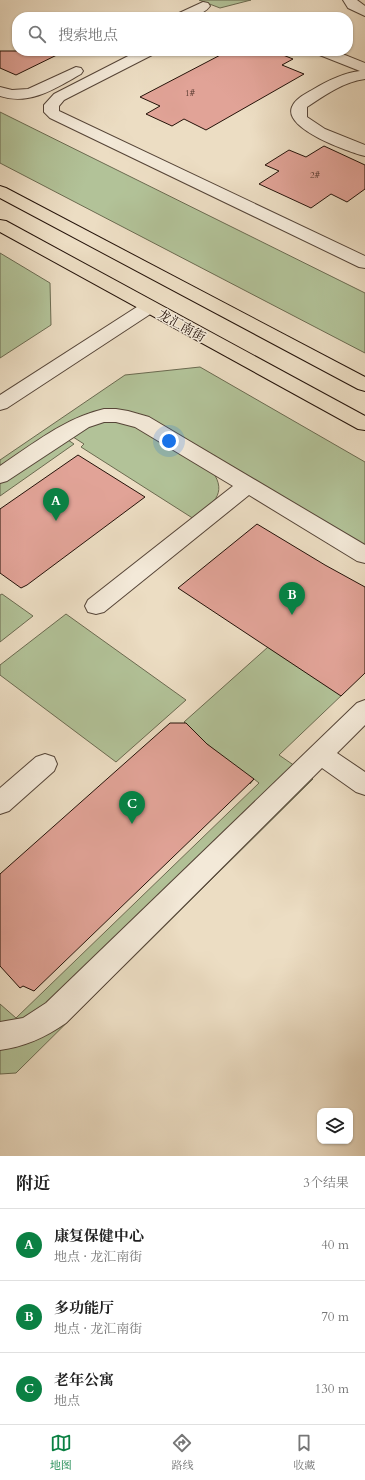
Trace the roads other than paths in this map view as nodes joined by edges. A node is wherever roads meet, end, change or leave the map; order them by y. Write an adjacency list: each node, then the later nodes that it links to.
1 (188, 0): 3 (street)
2 (350, 0): 4 (street)
3 (192, 12)
4 (365, 12)
5 (139, 56): 15 (street)
6 (336, 57): 8 (street); 10 (street)
7 (89, 65): 11 (street)
8 (365, 68)
9 (365, 75): 10 (street)
10 (342, 79): 12 (street)
11 (0, 91)
12 (365, 151)
13 (0, 191): 17 (main road)
14 (0, 225): 16 (main road, 龙汇南街)
15 (365, 262)
16 (149, 307): 18 (street); 19 (main road, 龙汇南街)
17 (365, 385)
18 (0, 404)
19 (365, 424)
20 (0, 476): 21 (street)
21 (248, 485): 22 (street); 23 (street)
22 (365, 555)
23 (96, 606)
24 (365, 710): 25 (street)
25 (320, 754): 27 (street); 29 (street)
26 (45, 764): 28 (street)
27 (365, 785)
28 (0, 803)
29 (0, 1036)

